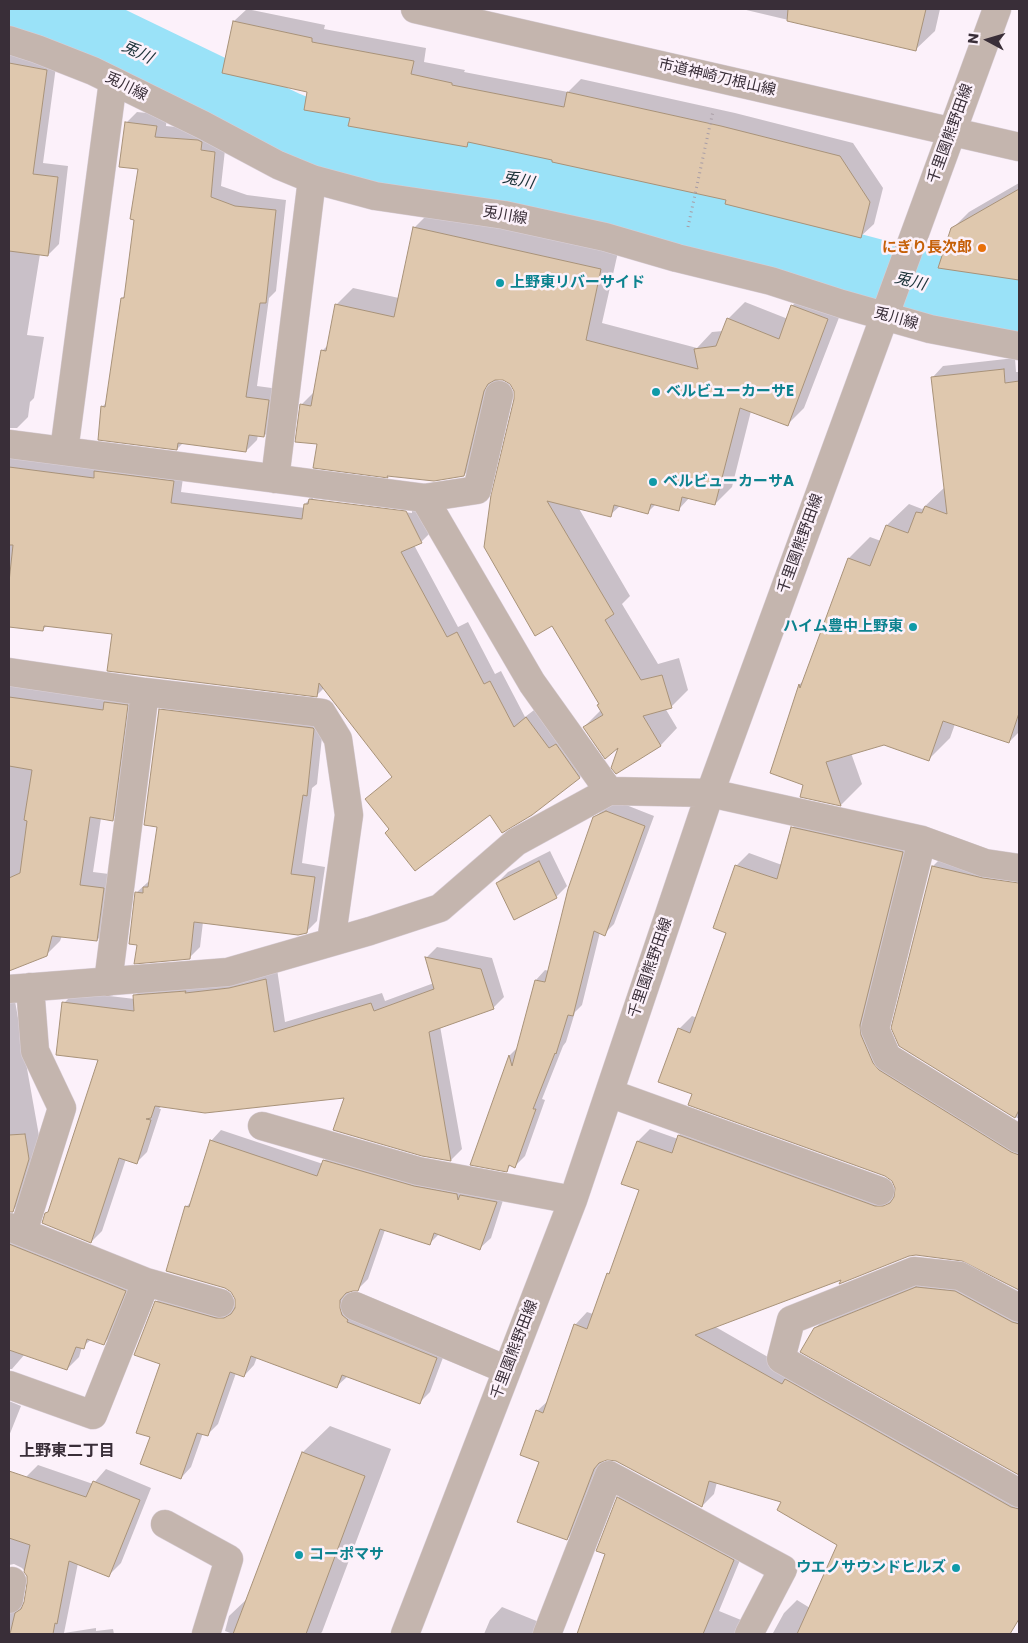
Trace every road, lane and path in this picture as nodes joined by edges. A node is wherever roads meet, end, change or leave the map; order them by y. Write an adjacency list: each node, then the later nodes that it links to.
1 (415, 9): 4 (street, 市道神崎刀根山線)
2 (997, 9): 6 (street, 千里園熊野田線)
3 (9, 40): 5 (street, 兎川線)
4 (720, 79): 6 (street, 市道神崎刀根山線); 9 (path)
5 (113, 81): 8 (street, 兎川線); 14 (street)
6 (952, 132): 7 (street, 市道神崎刀根山線); 10 (street, 千里園熊野田線)
7 (1019, 147)
8 (312, 179): 10 (street, 兎川線); 15 (street)
9 (686, 235)
10 (887, 308): 11 (street, 兎川線); 20 (street, 千里園熊野田線)
11 (1019, 346)
12 (500, 395): 16 (street)
13 (9, 444): 14 (street)
14 (64, 451): 15 (street)
15 (275, 479): 16 (street)
16 (424, 498): 19 (street)
17 (9, 672): 18 (street)
18 (145, 692): 23 (street); 24 (street)
19 (609, 790): 20 (street); 23 (street)
20 (710, 793): 21 (street); 26 (street, 千里園熊野田線)
21 (922, 840): 22 (street); 28 (street)
22 (1019, 868)
23 (331, 942): 24 (street)
24 (108, 982): 25 (street)
25 (20, 988): 31 (street)
26 (609, 1093): 29 (street); 30 (street, 千里園熊野田線)
27 (262, 1126): 30 (street)
28 (1019, 1139)
29 (880, 1191)
30 (572, 1200): 36 (street, 千里園熊野田線)
31 (16, 1229): 32 (street)
32 (146, 1282): 33 (street); 37 (street)
33 (220, 1303)
34 (355, 1306): 36 (street)
35 (1019, 1308): 38 (street)
36 (507, 1370): 41 (street, 千里園熊野田線)
37 (9, 1385)
38 (1019, 1493)
39 (165, 1524): 40 (street)
40 (206, 1634)
41 (405, 1634)
42 (547, 1634): 43 (street)
43 (748, 1634)

